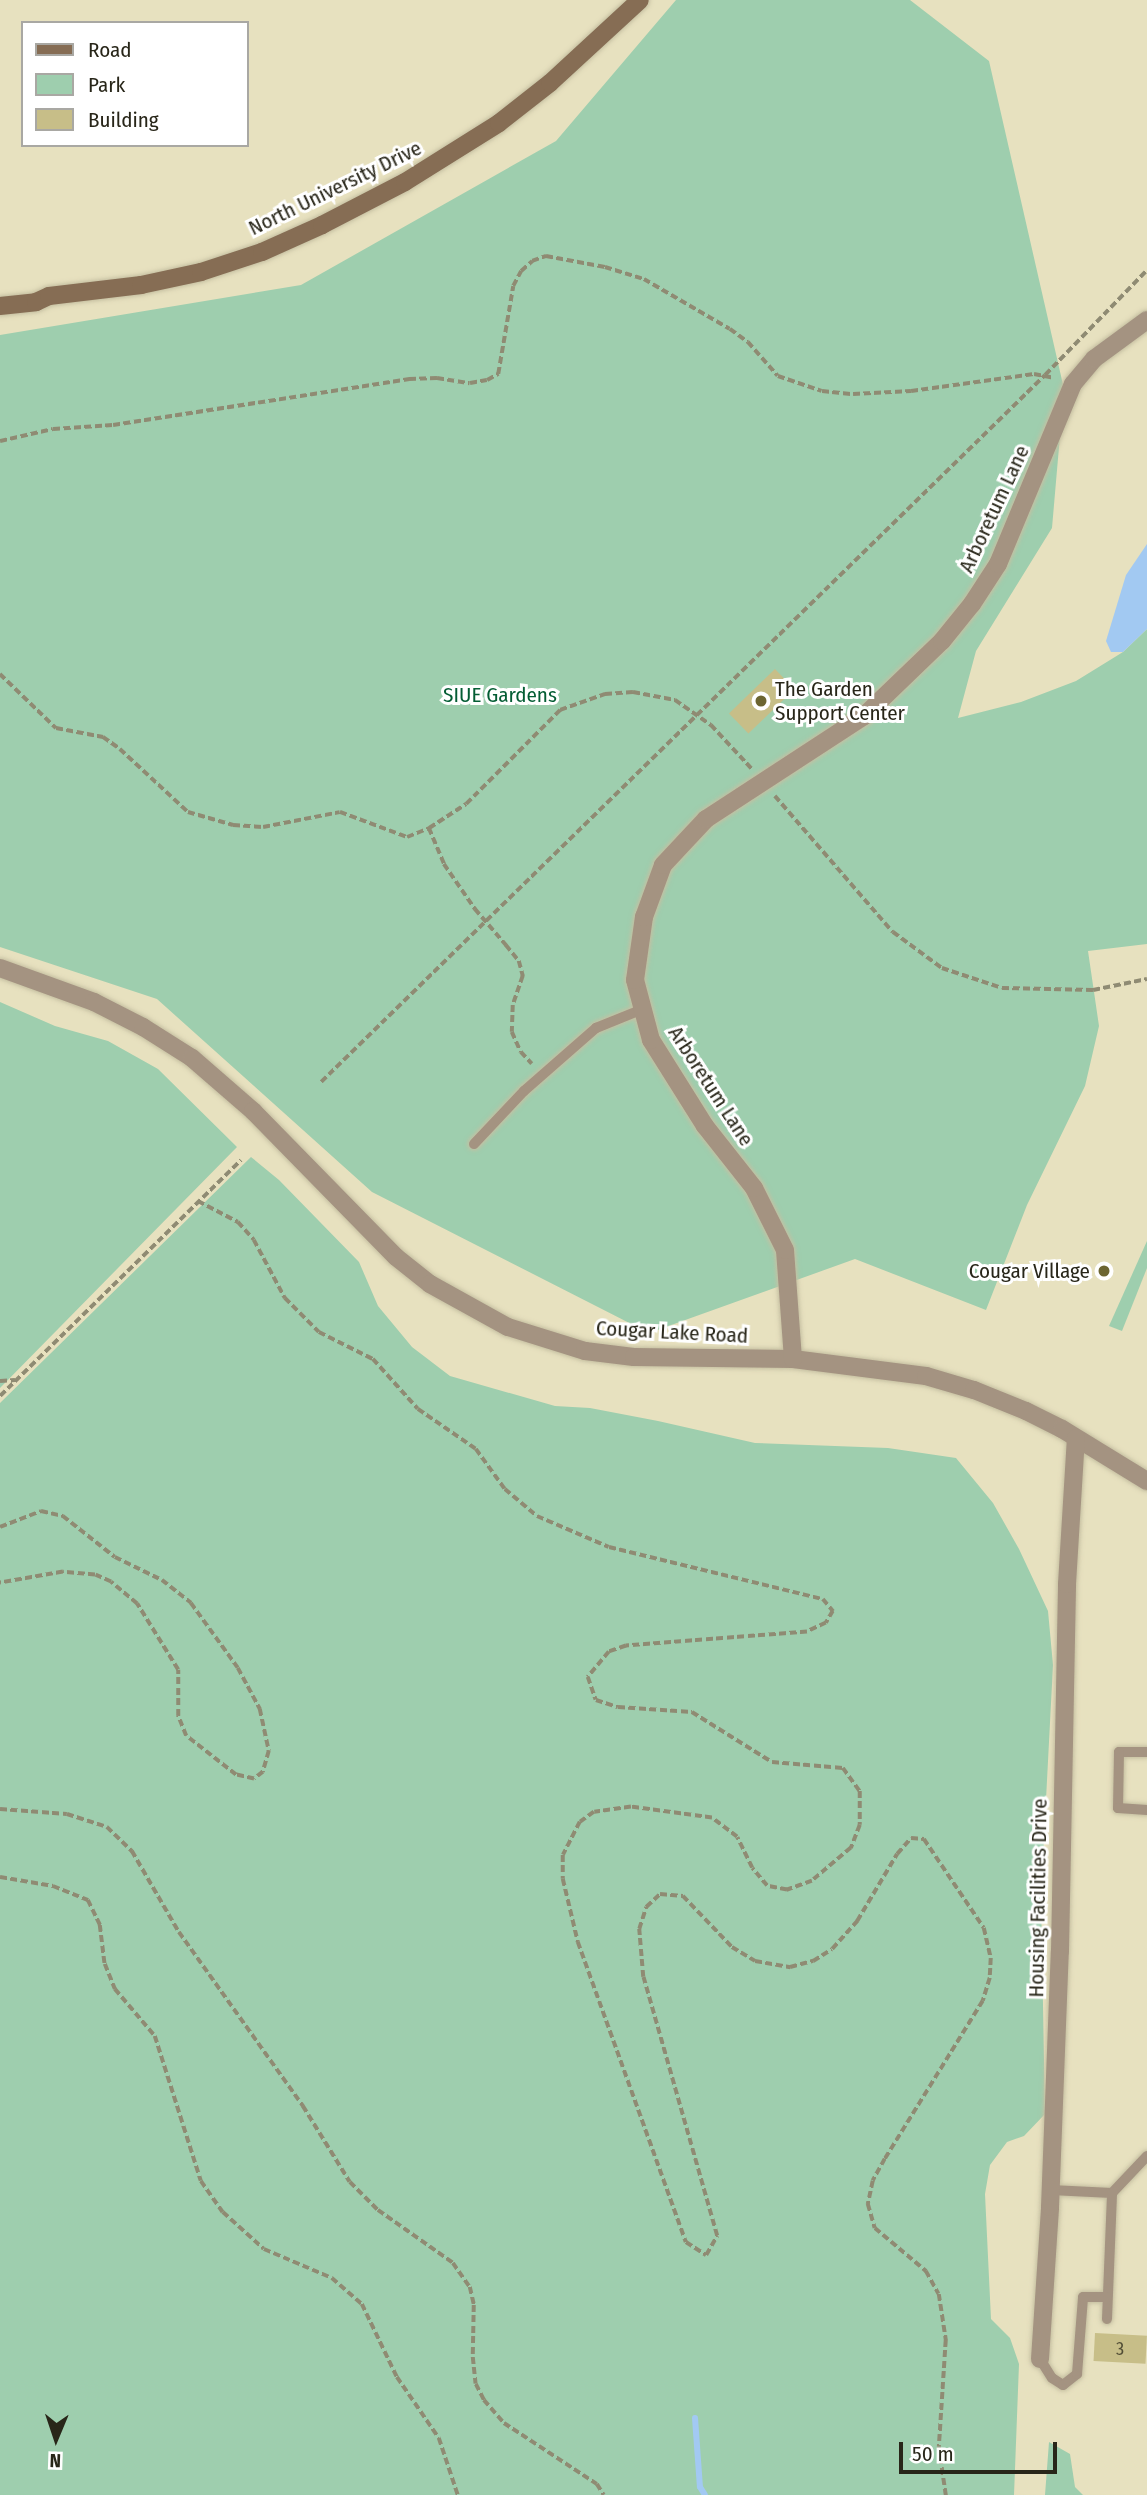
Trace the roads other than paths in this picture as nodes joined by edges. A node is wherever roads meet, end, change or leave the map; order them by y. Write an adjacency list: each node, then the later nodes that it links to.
1 (622, 0): 3 (main road, North University Drive)
2 (640, 0): 3 (main road, North University Drive)
3 (607, 29): 5 (main road, North University Drive)
4 (0, 299): 5 (main road)
5 (36, 302): 6 (main road, North University Drive)
6 (0, 306)
7 (1147, 320): 9 (street, Arboretum Lane)
8 (0, 968): 11 (street, Cougar Lake Road)
9 (643, 1009): 10 (lane); 11 (street, Arboretum Lane)
10 (474, 1144)
11 (793, 1359): 12 (street, Cougar Lake Road)
12 (1076, 1438): 13 (street, Cougar Lake Road); 17 (street, Housing Facilities Drive)
13 (1147, 1481)
14 (1147, 1752): 15 (lane)
15 (1147, 1810)
16 (1147, 2156): 18 (lane)
17 (1051, 2190): 18 (lane); 21 (street, Housing Facilities Drive)
18 (1112, 2193): 19 (lane)
19 (1107, 2297): 20 (lane); 21 (lane)
20 (1107, 2319)
21 (1040, 2359)

